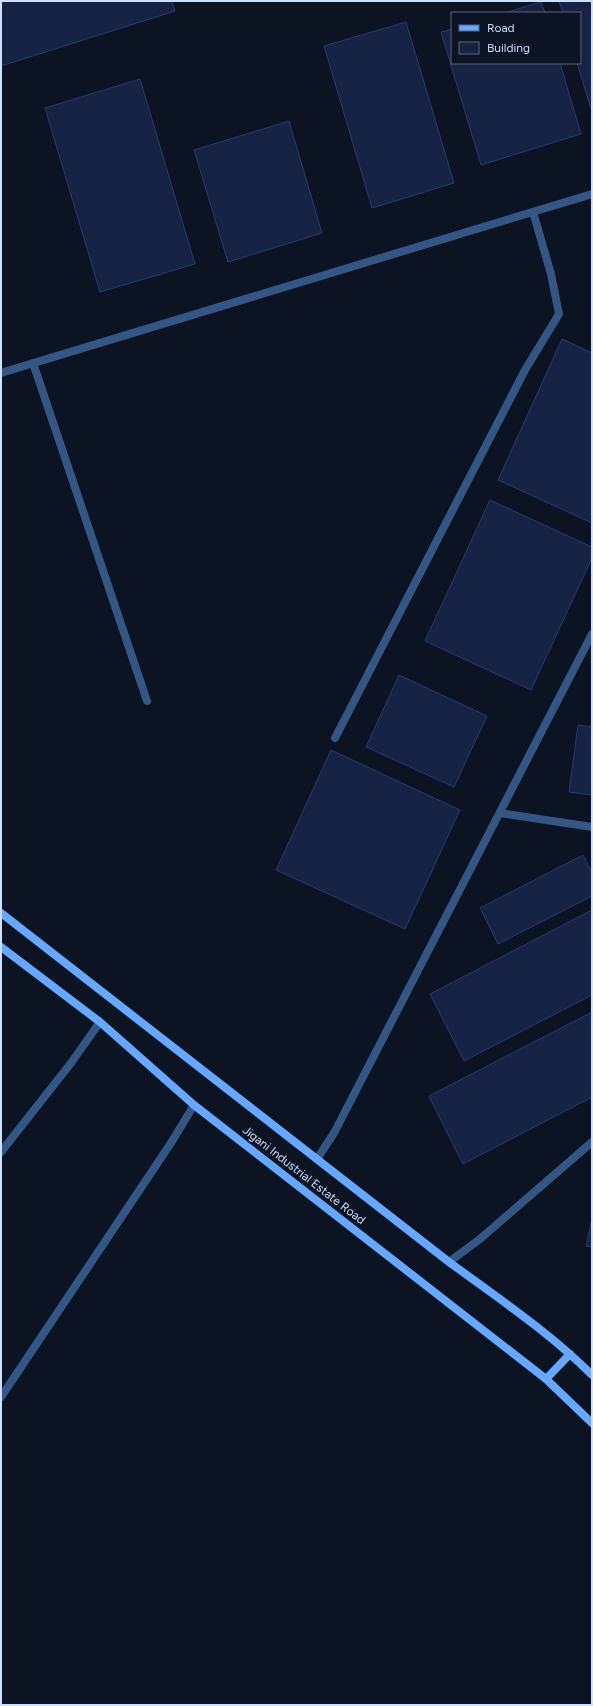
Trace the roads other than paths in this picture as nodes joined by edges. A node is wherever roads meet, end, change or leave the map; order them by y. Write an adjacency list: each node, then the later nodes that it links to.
1 (592, 194): 2 (street)
2 (533, 212): 3 (street); 7 (street)
3 (34, 363): 4 (street); 6 (street)
4 (1, 373)
5 (592, 634): 8 (street)
6 (147, 701)
7 (335, 738)
8 (500, 813): 9 (street); 16 (street)
9 (592, 827)
10 (1, 913): 16 (main road, Jigani Industrial Estate Road)
11 (1, 947): 12 (main road, Jigani Industrial Estate Road)
12 (100, 1022): 13 (main road, Jigani Industrial Estate Road); 15 (street)
13 (194, 1105): 20 (main road, Jigani Industrial Estate Road); 21 (street)
14 (592, 1142): 17 (street)
15 (1, 1152)
16 (317, 1160): 17 (main road, Jigani Industrial Estate Road)
17 (449, 1262): 18 (main road, Jigani Industrial Estate Road)
18 (570, 1354): 19 (main road, Jigani Industrial Estate Road); 20 (main road)
19 (592, 1375)
20 (546, 1379): 22 (main road, Jigani Industrial Estate Road)
21 (1, 1397)
22 (592, 1423)

